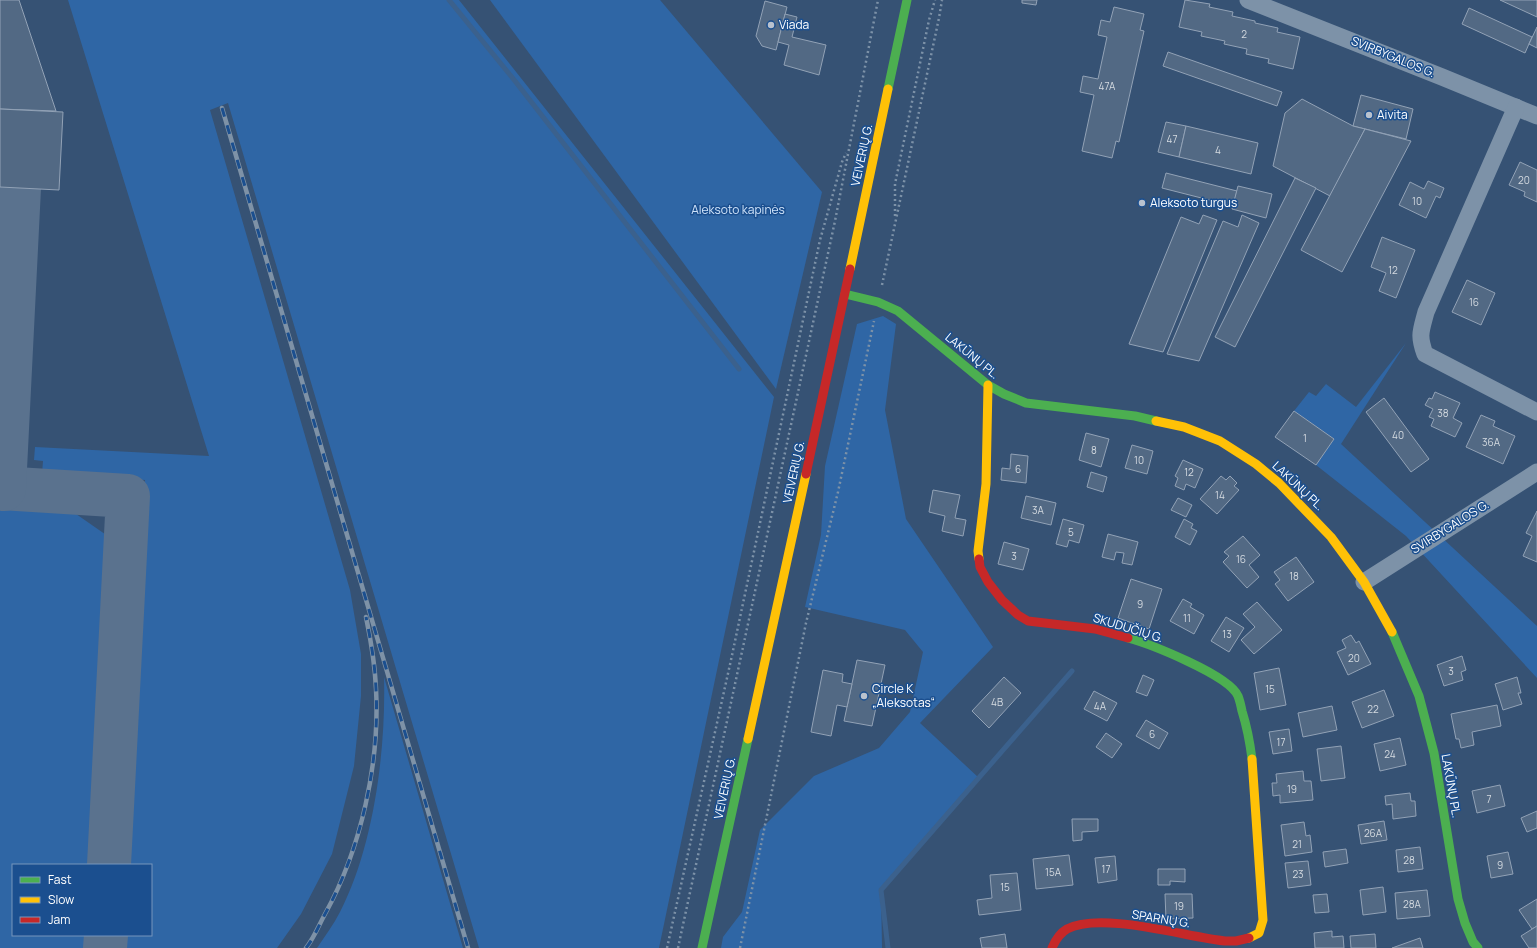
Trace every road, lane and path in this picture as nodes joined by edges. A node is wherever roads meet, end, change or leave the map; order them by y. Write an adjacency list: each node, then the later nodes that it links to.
1 (878, 0): 8 (path)
2 (907, 0): 10 (street, VEIVERIŲ G.)
3 (935, 0): 9 (path)
4 (942, 0): 9 (path)
5 (1248, 0): 6 (street, SVIRBYGALOS G.)
6 (1516, 107): 7 (street, SVIRBYGALOS G.); 13 (street)
7 (1537, 116)
8 (848, 149): 17 (path); 18 (path)
9 (895, 223): 11 (path)
10 (845, 294): 11 (street, LAKŪNŲ PL.); 19 (street, VEIVERIŲ G.)
11 (878, 302): 12 (street, LAKŪNŲ PL.); 20 (path)
12 (988, 385): 15 (street, LAKŪNŲ PL.); 16 (street, SKUDUČIŲ G.)
13 (1537, 412)
14 (1537, 472): 15 (street, SVIRBYGALOS G.)
15 (1364, 582): 22 (street, LAKŪNŲ PL.)
16 (1263, 920): 21 (street, SPARNŲ G.)
17 (667, 948)
18 (678, 948)
19 (702, 948)
20 (740, 948)
21 (1052, 948)
22 (1478, 948)

